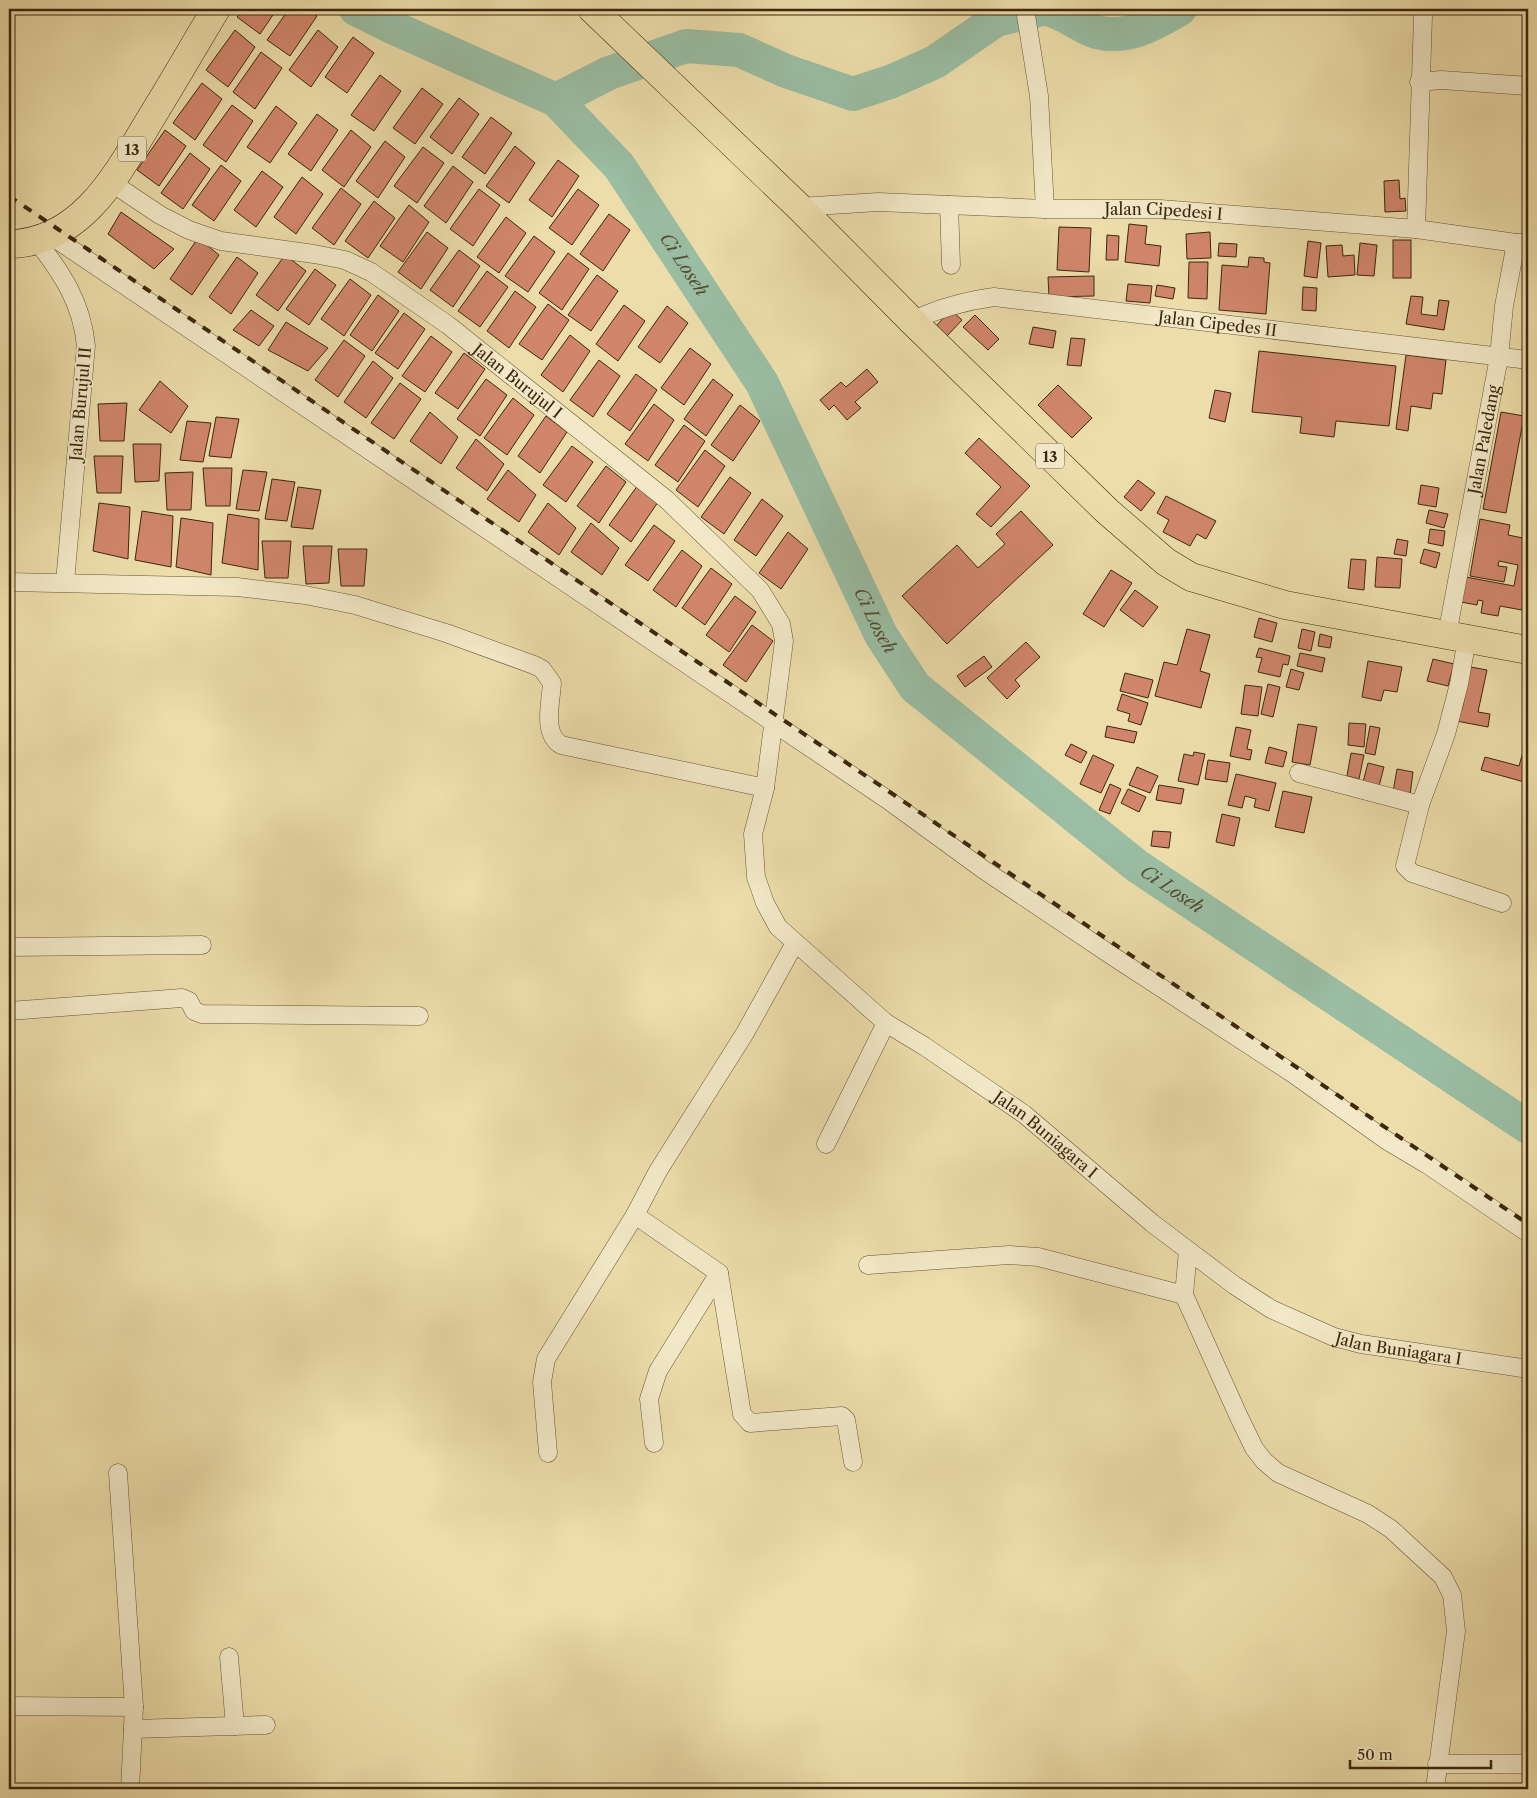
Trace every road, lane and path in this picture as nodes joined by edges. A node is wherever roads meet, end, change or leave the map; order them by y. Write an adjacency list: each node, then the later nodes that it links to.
1 (216, 9): 7 (highway, 13)
2 (592, 9): 9 (highway, 13)
3 (1025, 9): 10 (street)
4 (1423, 17): 5 (street)
5 (1419, 82): 6 (street); 11 (street)
6 (1528, 86)
7 (112, 183): 12 (highway, 13); 23 (street, Jalan Burujul I)
8 (950, 205): 9 (street, Jalan Cipedesi I); 10 (street, Jalan Cipedesi I); 15 (street)
9 (798, 207): 16 (highway, 13)
10 (1045, 209): 11 (street, Jalan Cipedesi I)
11 (1416, 229): 13 (street, Jalan Cipedesi I)
12 (43, 238): 14 (highway, 13); 20 (street, Jalan Burujul II); 23 (street)
13 (1522, 243): 17 (street, Jalan Paledang)
14 (9, 244)
15 (951, 266)
16 (912, 321): 17 (street, Jalan Cipedes II); 21 (highway, 13)
17 (1499, 357): 18 (street, Jalan Cipedes II); 21 (street, Jalan Paledang)
18 (1528, 360)
19 (9, 582): 20 (street)
20 (65, 582): 25 (street)
21 (1457, 637): 22 (highway, 13); 26 (street, Jalan Paledang)
22 (1528, 650)
23 (772, 723): 25 (street, Jalan Buniagara I); 36 (street)
24 (1299, 772): 26 (street)
25 (765, 788): 28 (street, Jalan Buniagara I)
26 (1420, 805): 27 (street, Jalan Paledang)
27 (1502, 903)
28 (795, 943): 33 (street, Jalan Buniagara I); 35 (street)
29 (202, 945): 30 (street)
30 (9, 947)
31 (9, 1011): 32 (street)
32 (418, 1016)
33 (886, 1023): 34 (street); 37 (street, Jalan Buniagara I)
34 (826, 1144)
35 (634, 1215): 39 (street); 43 (street)
36 (1528, 1233)
37 (1188, 1251): 40 (street); 41 (street, Jalan Buniagara I)
38 (868, 1265): 40 (street)
39 (720, 1273): 42 (street); 44 (street)
40 (1184, 1295): 52 (street)
41 (1528, 1369)
42 (654, 1443)
43 (548, 1453)
44 (853, 1462)
45 (118, 1473): 48 (street)
46 (229, 1658): 50 (street)
47 (9, 1706): 48 (street)
48 (134, 1706): 51 (street)
49 (266, 1725): 50 (street)
50 (235, 1726): 51 (street)
51 (133, 1729): 54 (street)
52 (1437, 1764): 53 (street); 55 (street)
53 (1528, 1764)
54 (130, 1789)
55 (1435, 1789)

